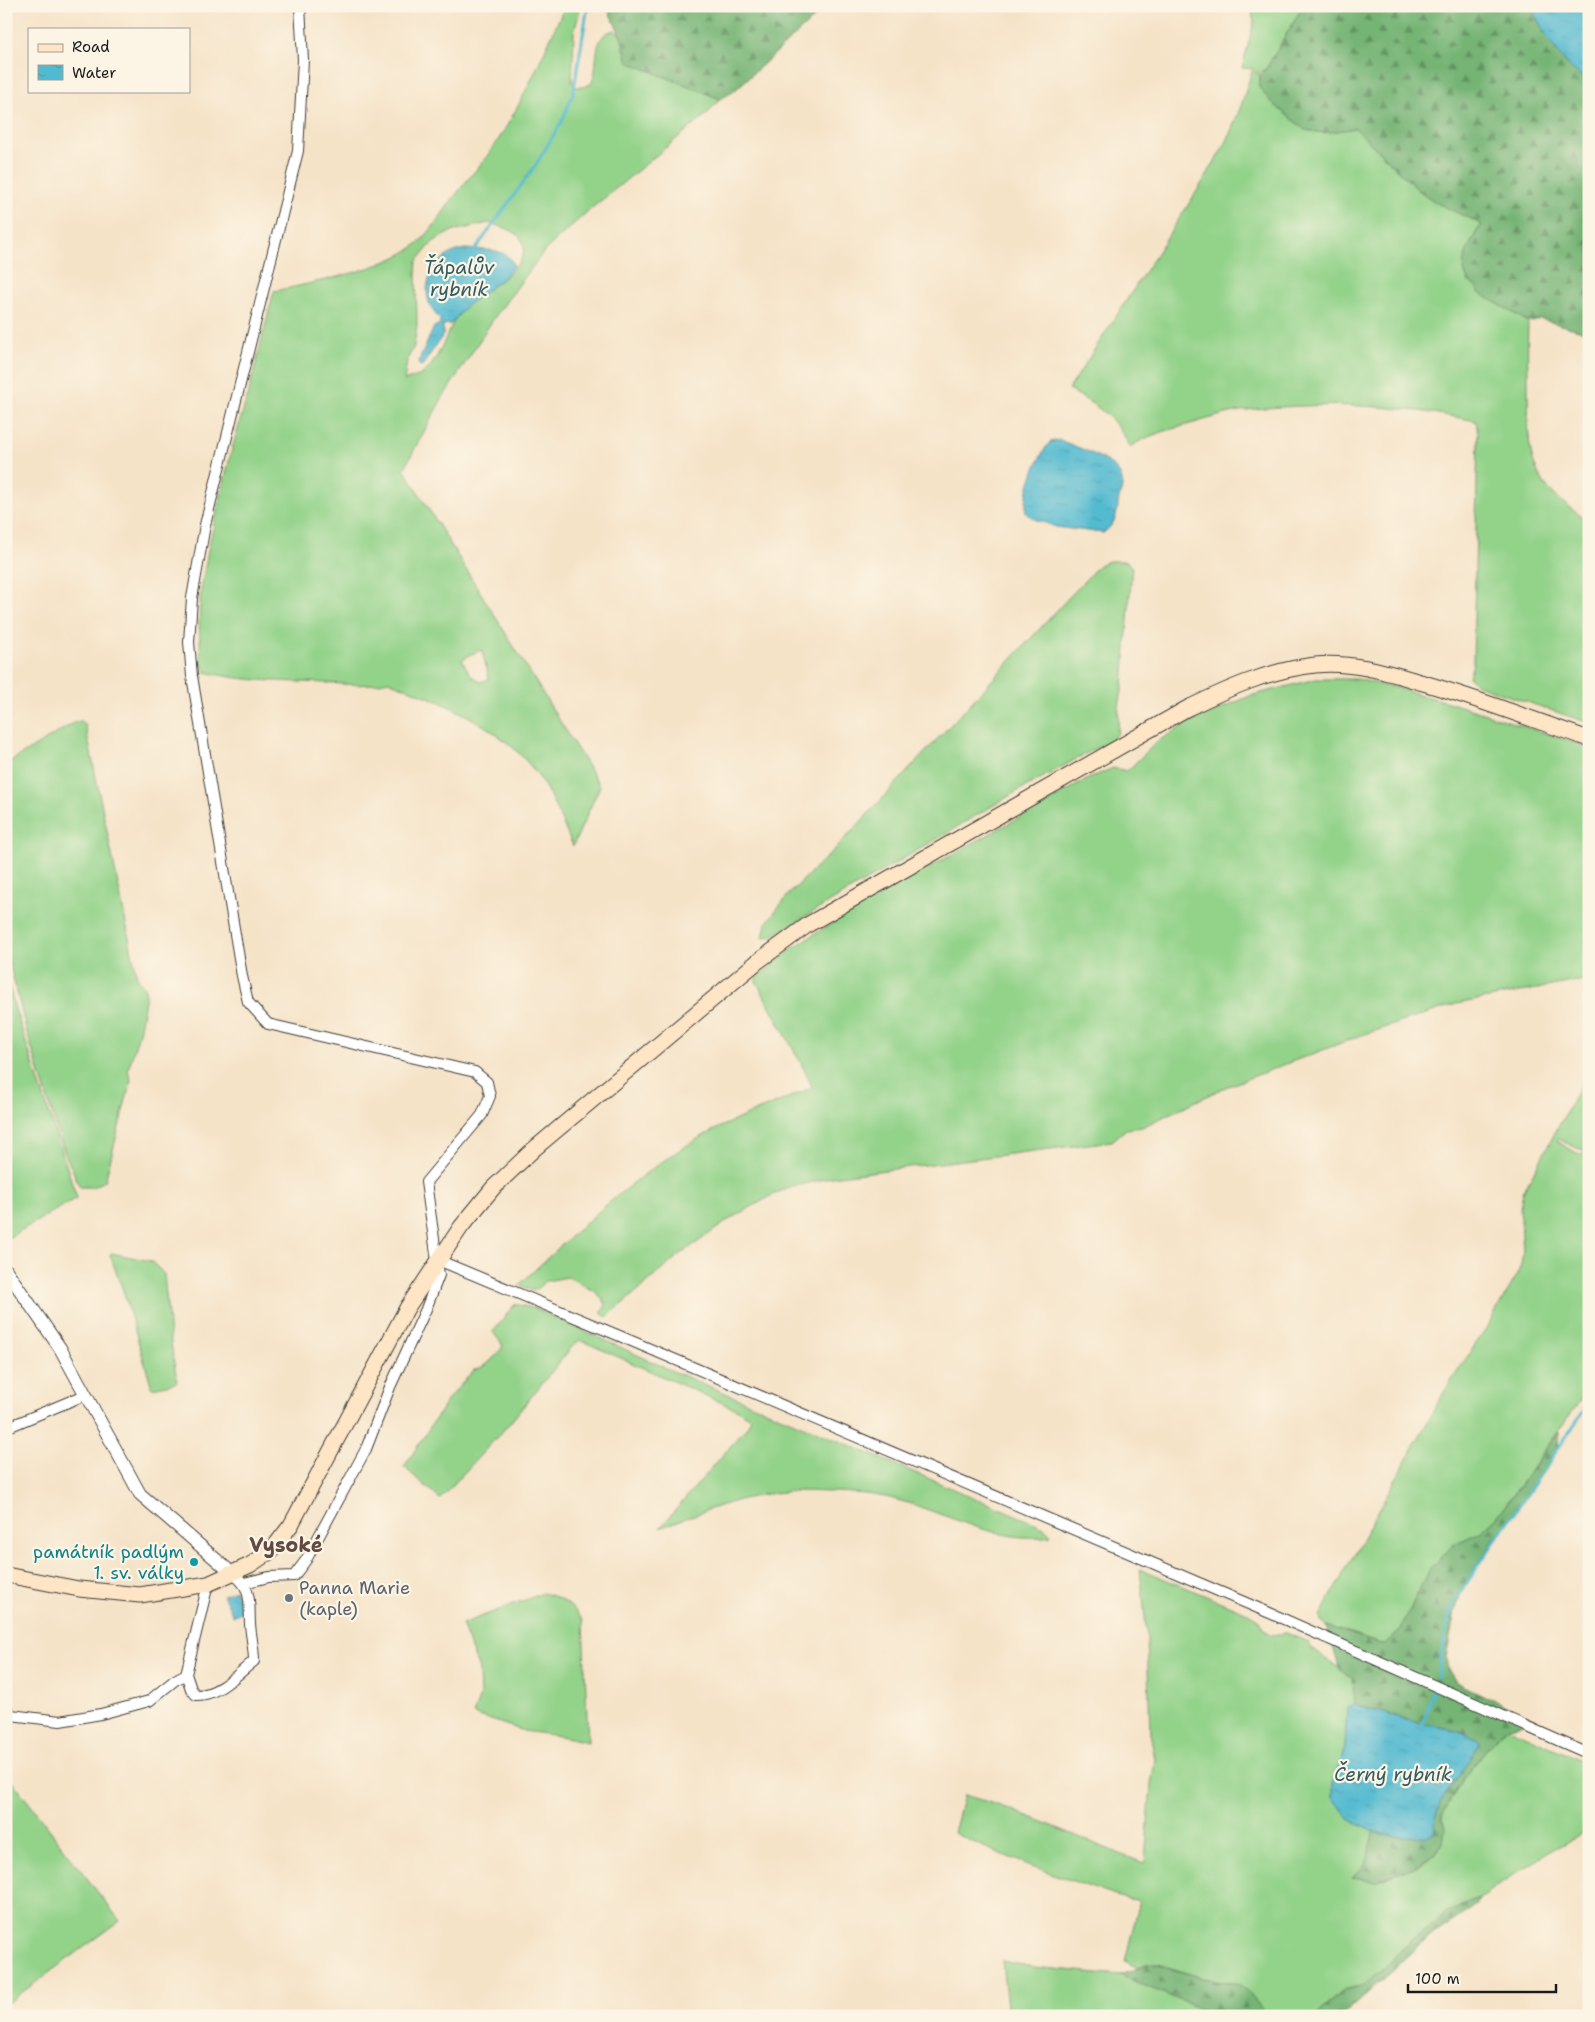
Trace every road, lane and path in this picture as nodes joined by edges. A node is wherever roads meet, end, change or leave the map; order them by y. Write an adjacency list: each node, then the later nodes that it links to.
1 (300, 6): 3 (street)
2 (1589, 739): 3 (main road)
3 (438, 1260): 8 (main road); 8 (street); 12 (street)
4 (6, 1270): 5 (street)
5 (85, 1395): 6 (street); 8 (street)
6 (6, 1428)
7 (6, 1575): 9 (main road)
8 (238, 1579): 9 (main road); 10 (street)
9 (208, 1584): 10 (street)
10 (186, 1674): 11 (street)
11 (8, 1713)
12 (1589, 1754)

